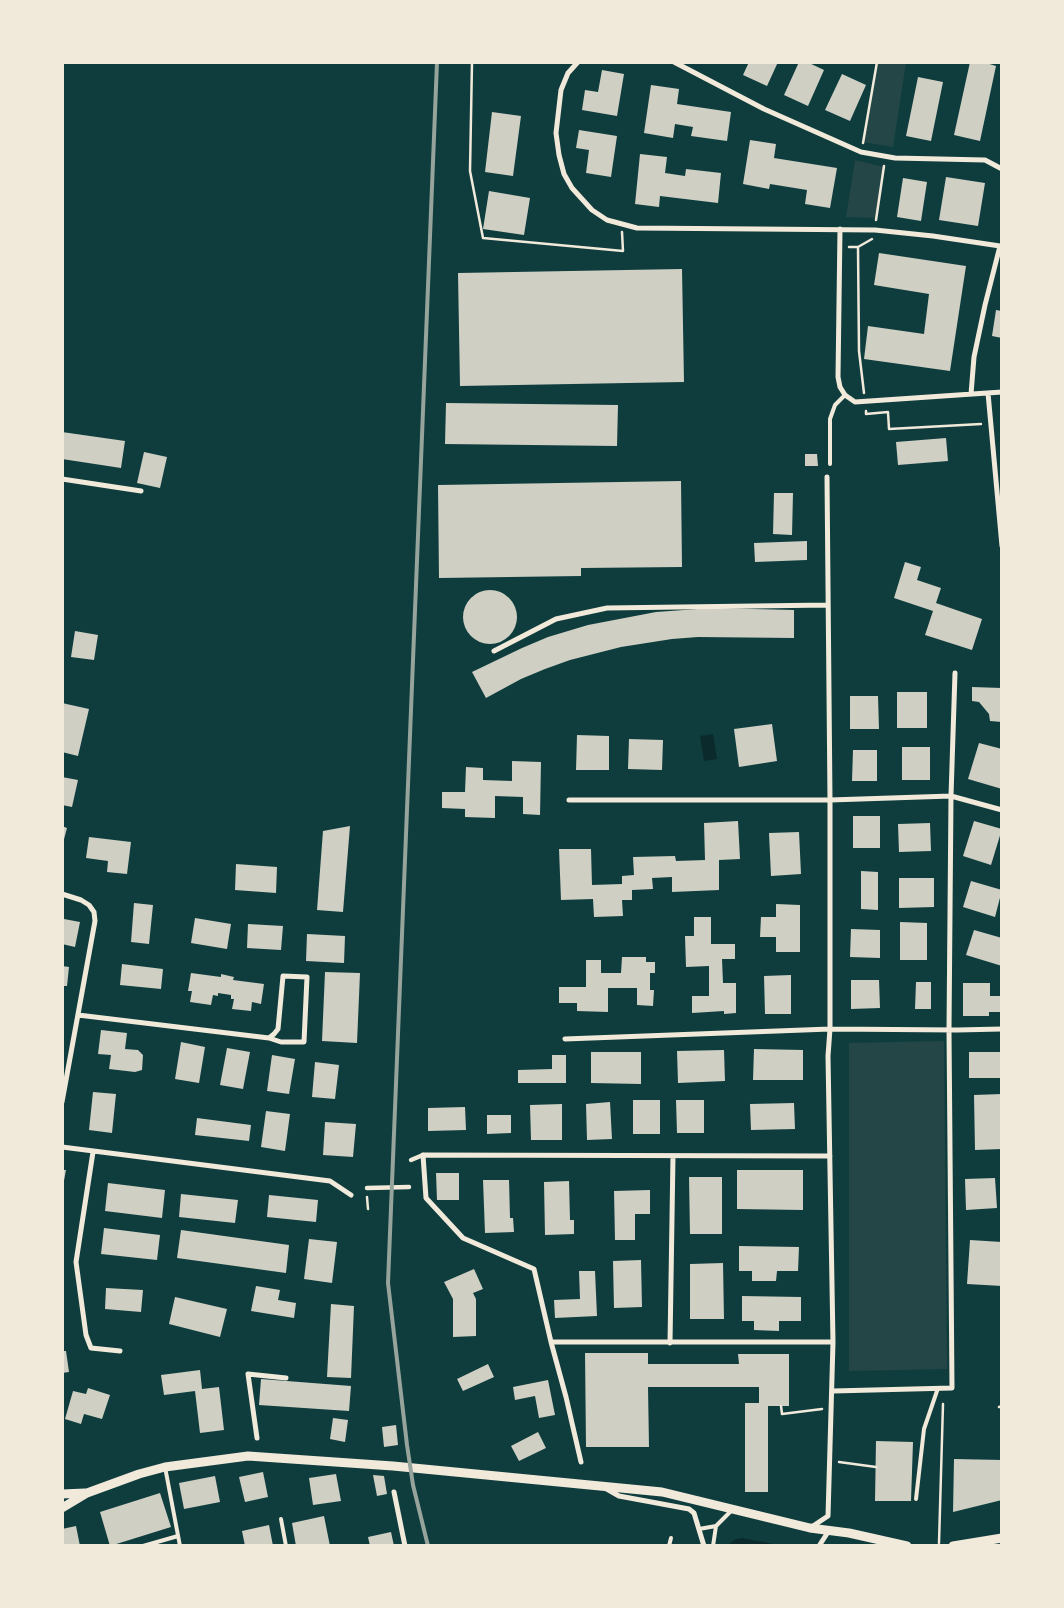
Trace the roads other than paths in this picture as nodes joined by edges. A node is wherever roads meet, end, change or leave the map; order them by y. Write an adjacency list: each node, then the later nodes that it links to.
1 (578, 62): 4 (street)
2 (674, 62): 3 (street)
3 (1002, 169)
4 (840, 229): 5 (street); 9 (street)
5 (1001, 244): 8 (street)
6 (1002, 392): 7 (street)
7 (988, 393): 8 (street); 14 (street)
8 (971, 394): 9 (street)
9 (845, 395): 10 (lane)
10 (830, 464)
11 (827, 477): 15 (street)
12 (62, 479): 13 (street)
13 (141, 491)
14 (1002, 546)
15 (828, 605): 16 (street); 20 (street)
16 (494, 651)
17 (955, 673): 18 (street)
18 (951, 796): 20 (street); 21 (street); 26 (street)
19 (569, 800): 20 (street)
20 (830, 800): 24 (street)
21 (1002, 810)
22 (62, 894): 23 (street)
23 (78, 1015): 27 (street); 29 (street)
24 (830, 1029): 26 (street); 28 (street); 34 (street)
25 (1002, 1029): 26 (street)
26 (949, 1030): 44 (street)
27 (268, 1038): 27 (street)
28 (566, 1039)
29 (62, 1102)
30 (62, 1147): 31 (street)
31 (93, 1152): 38 (street); 42 (street)
32 (423, 1155): 33 (street); 35 (street); 39 (street)
33 (673, 1156): 34 (street); 41 (street)
34 (830, 1156): 40 (street)
35 (412, 1160)
36 (408, 1187): 37 (street)
37 (366, 1188)
38 (350, 1194)
39 (551, 1342): 41 (street); 47 (street)
40 (833, 1342): 41 (street); 45 (street)
41 (670, 1343)
42 (120, 1351)
43 (286, 1378): 46 (street)
44 (941, 1388): 45 (street); 53 (lane)
45 (832, 1391): 58 (street)
46 (257, 1438)
47 (581, 1462)
48 (164, 1467): 49 (street); 51 (street); 61 (lane)
49 (601, 1486): 55 (street); 59 (street)
50 (394, 1492): 68 (street)
51 (87, 1493): 52 (street); 54 (street)
52 (62, 1494)
53 (916, 1499)
54 (62, 1508)
55 (732, 1510): 57 (lane); 58 (street)
56 (281, 1519): 67 (lane)
57 (716, 1526): 59 (lane); 71 (lane)
58 (810, 1528): 60 (street)
59 (699, 1529): 70 (street)
60 (830, 1529): 72 (street); 73 (street)
61 (178, 1536): 65 (lane); 66 (lane)
62 (671, 1538): 69 (lane)
63 (1002, 1538): 64 (street)
64 (956, 1545)
65 (143, 1546)
66 (180, 1546)
67 (286, 1546)
68 (405, 1546)
69 (668, 1546)
70 (704, 1546)
71 (712, 1546)
72 (819, 1546)
73 (907, 1546)

